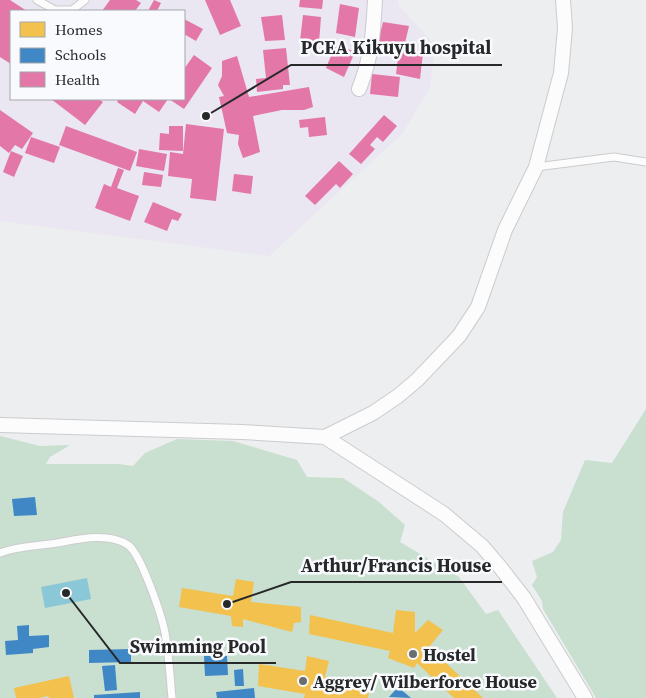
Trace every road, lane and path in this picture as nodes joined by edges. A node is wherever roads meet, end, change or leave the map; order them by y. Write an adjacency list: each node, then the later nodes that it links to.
1 (37, 0): 2 (lane)
2 (85, 0)
3 (375, 0): 5 (street)
4 (563, 0): 7 (street)
5 (359, 89)
6 (646, 162): 7 (lane)
7 (536, 167): 9 (street)
8 (0, 425): 9 (street)
9 (325, 437): 12 (street)
10 (0, 553): 11 (lane)
11 (172, 698)
12 (585, 698)

